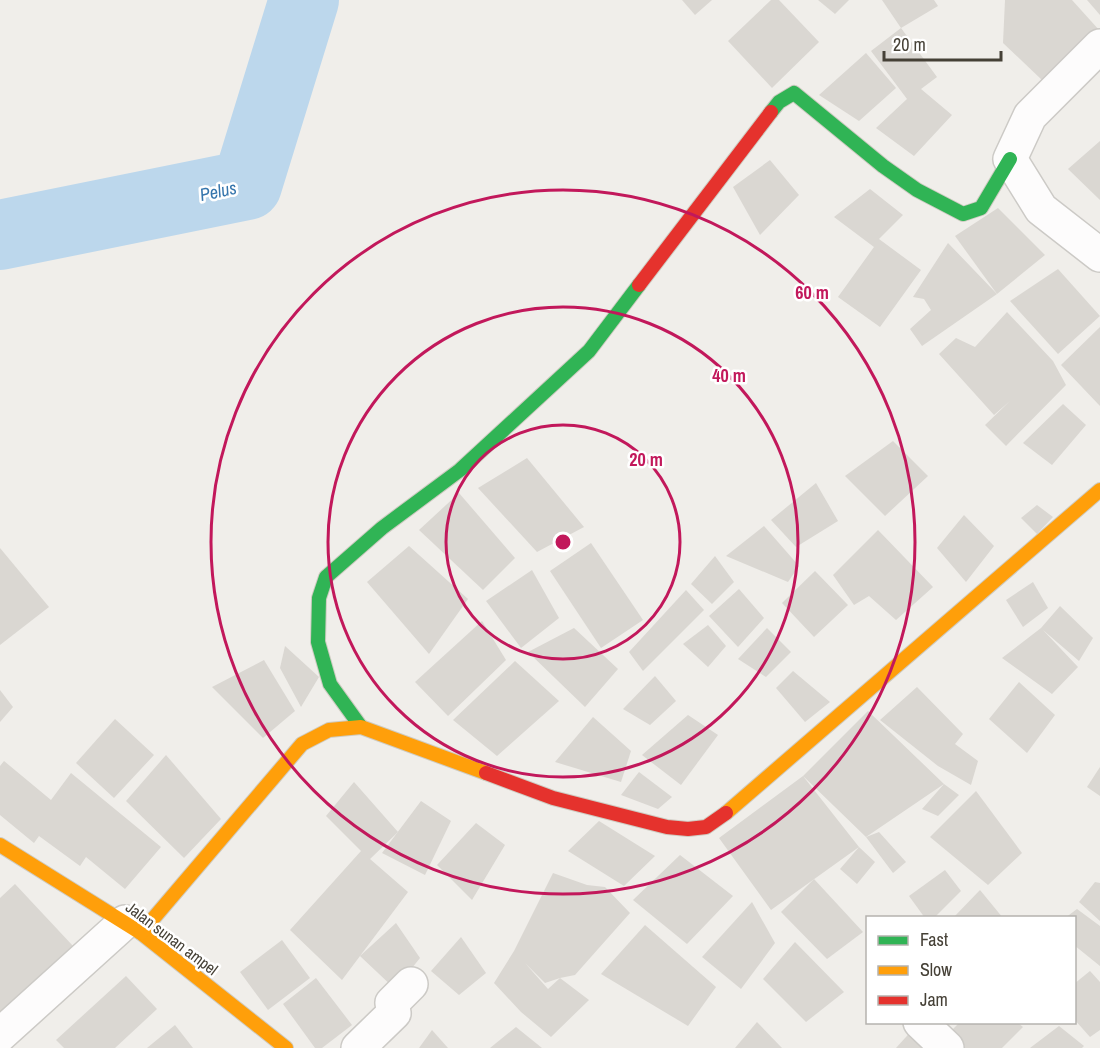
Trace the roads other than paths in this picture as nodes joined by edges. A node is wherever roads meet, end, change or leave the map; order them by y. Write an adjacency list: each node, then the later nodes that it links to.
1 (1100, 46): 2 (street)
2 (1010, 159): 3 (street); 5 (street)
3 (1100, 255)
4 (1100, 490): 5 (street)
5 (361, 727): 7 (street)
6 (0, 845): 7 (street, Jalan sunan ampel)
7 (133, 928): 10 (street); 11 (street, Jalan sunan ampel)
8 (411, 984): 12 (street)
9 (921, 1024): 13 (street)
10 (0, 1035)
11 (286, 1048)
12 (358, 1048)
13 (947, 1048)

